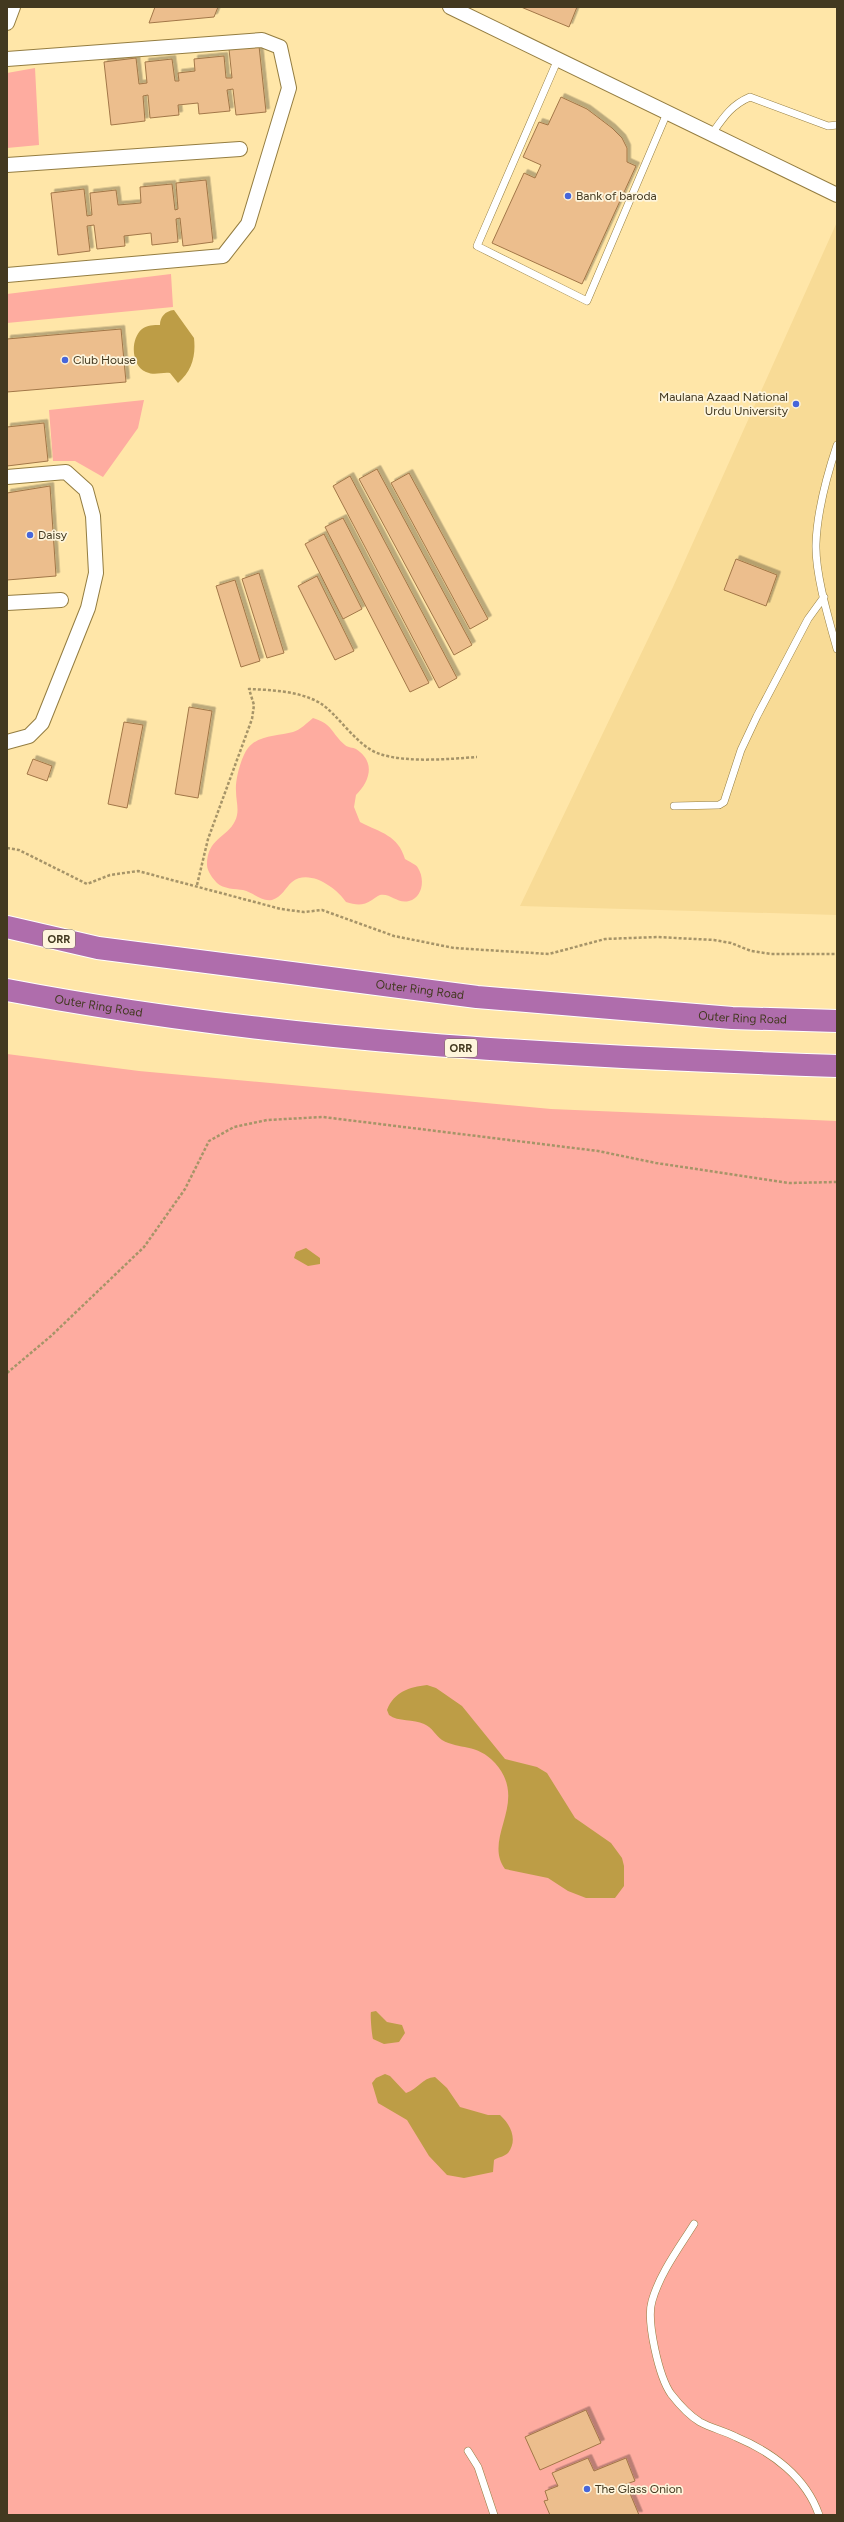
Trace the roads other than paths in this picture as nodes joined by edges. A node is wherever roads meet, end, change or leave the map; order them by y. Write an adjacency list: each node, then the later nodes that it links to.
1 (13, 7): 3 (street)
2 (450, 7): 5 (street)
3 (7, 24)
4 (7, 58): 12 (street)
5 (558, 60): 6 (street); 6 (lane)
6 (667, 113): 8 (street)
7 (837, 125): 8 (lane)
8 (711, 135): 11 (street)
9 (240, 149): 10 (street)
10 (7, 165)
11 (837, 195)
12 (7, 275)
13 (837, 445): 15 (lane)
14 (7, 477): 19 (street)
15 (824, 597): 18 (lane); 20 (lane)
16 (60, 600): 17 (street)
17 (7, 603)
18 (837, 649)
19 (7, 742)
20 (674, 806)
21 (13, 928): 23 (highway, Outer Ring Road / ORR)
22 (8, 990): 24 (highway, Outer Ring Road / ORR)
23 (837, 1021)
24 (837, 1066)
25 (694, 2224): 28 (lane)
26 (468, 2451): 27 (lane)
27 (494, 2515)
28 (819, 2515)

